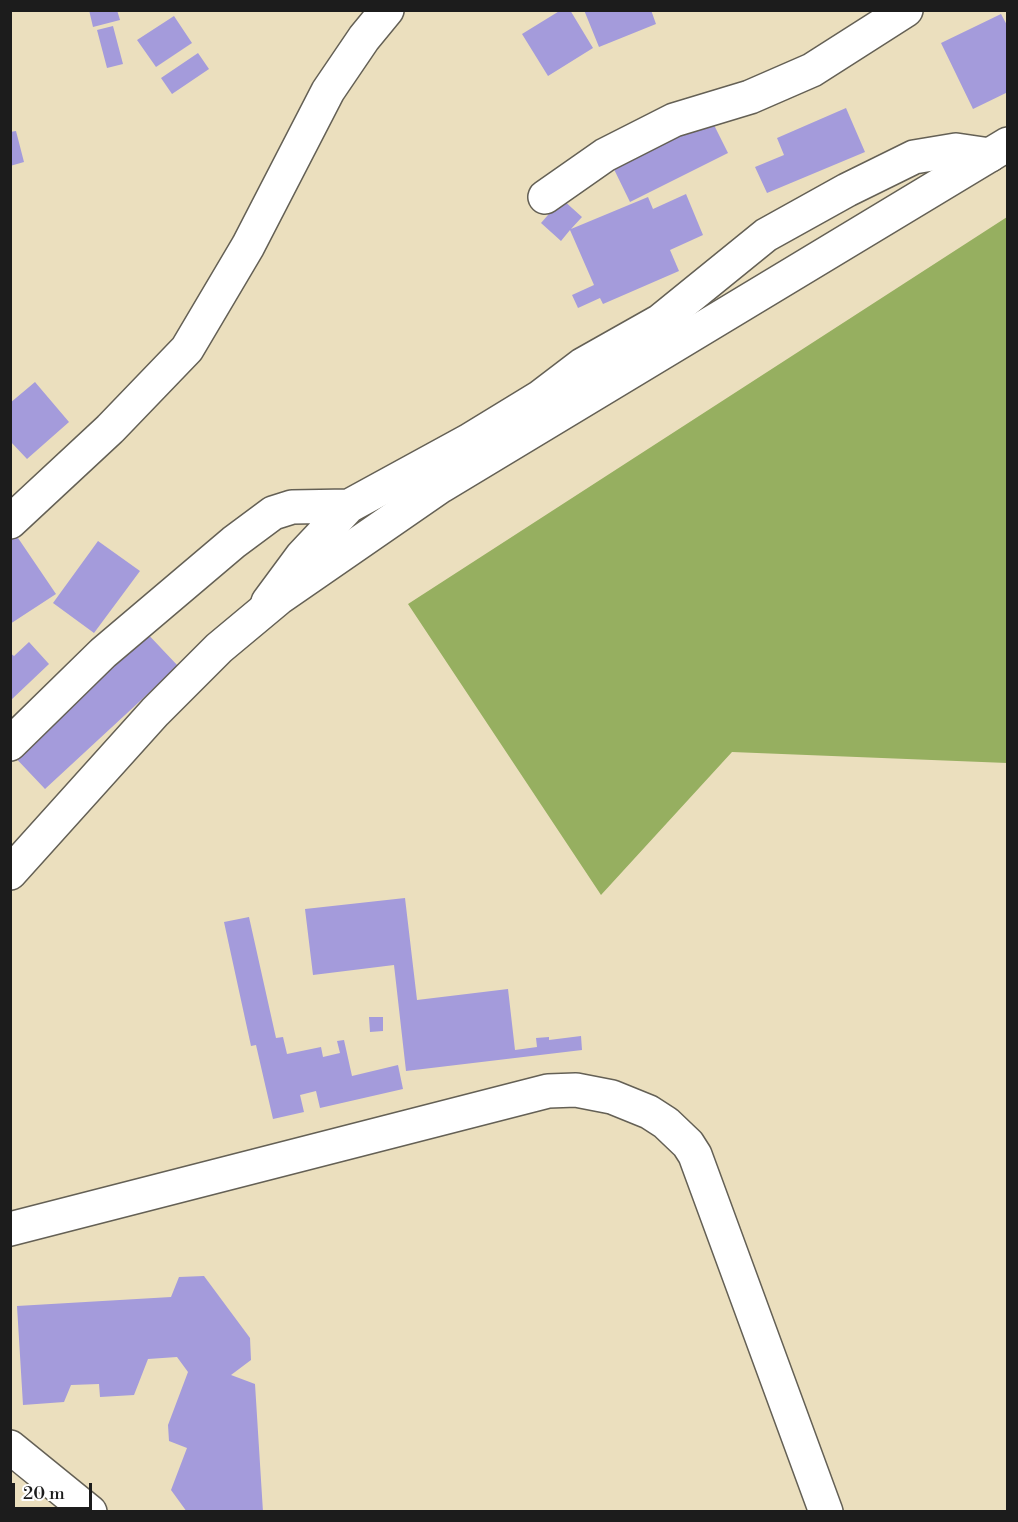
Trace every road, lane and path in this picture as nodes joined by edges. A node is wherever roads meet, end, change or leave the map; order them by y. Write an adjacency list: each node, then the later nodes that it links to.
1 (387, 10): 6 (street)
2 (906, 10): 4 (street)
3 (999, 150): 5 (street); 7 (street)
4 (545, 196)
5 (349, 506): 7 (street); 8 (street)
6 (10, 522)
7 (243, 628): 9 (street)
8 (10, 744)
9 (10, 873)
10 (10, 1229): 13 (street)
11 (10, 1447): 12 (street)
12 (90, 1512)
13 (826, 1512)

